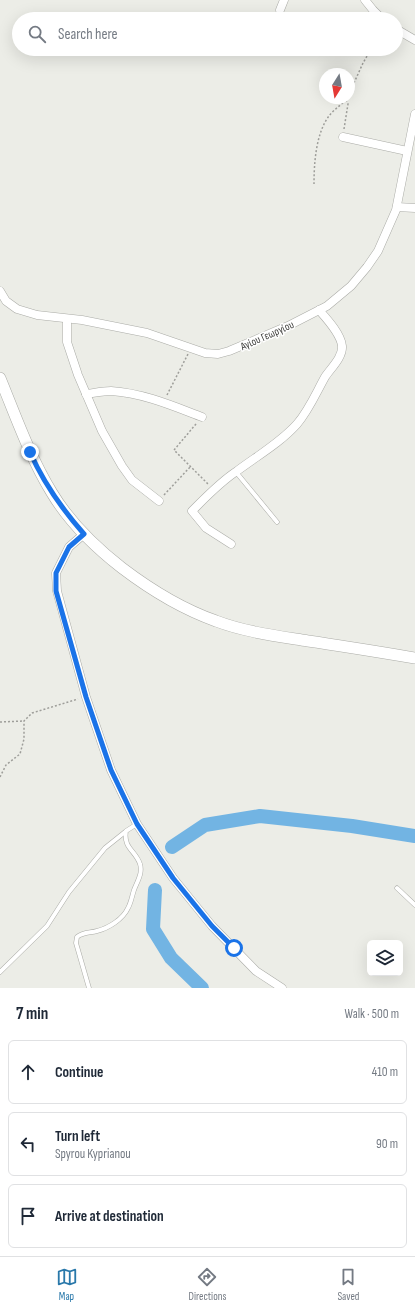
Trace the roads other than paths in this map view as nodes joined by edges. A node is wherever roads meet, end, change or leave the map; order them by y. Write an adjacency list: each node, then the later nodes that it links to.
1 (284, 0): 3 (street)
2 (365, 0): 4 (street)
3 (280, 10)
4 (375, 12)
5 (403, 33): 6 (street)
6 (415, 40)
7 (415, 114): 9 (street, Αγίου Γεωργίου)
8 (343, 137): 9 (street)
9 (407, 151): 10 (street, Αγίου Γεωργίου)
10 (397, 207): 11 (street); 13 (street, Αγίου Γεωργίου)
11 (415, 208)
12 (0, 291): 14 (street, Αγίου Γεωργίου)
13 (319, 310): 14 (street, Αγίου Γεωργίου); 18 (street)
14 (67, 319): 16 (street)
15 (0, 378): 21 (street)
16 (86, 394): 17 (street); 19 (street)
17 (202, 417)
18 (236, 471): 20 (lane); 22 (street)
19 (159, 501)
20 (277, 522)
21 (84, 534): 23 (street); 24 (street)
22 (231, 544)
23 (415, 658)
24 (137, 824): 25 (lane); 30 (street)
25 (126, 832): 28 (lane); 29 (lane)
26 (397, 888): 27 (lane)
27 (415, 905)
28 (0, 972)
29 (89, 988)
30 (282, 988)

